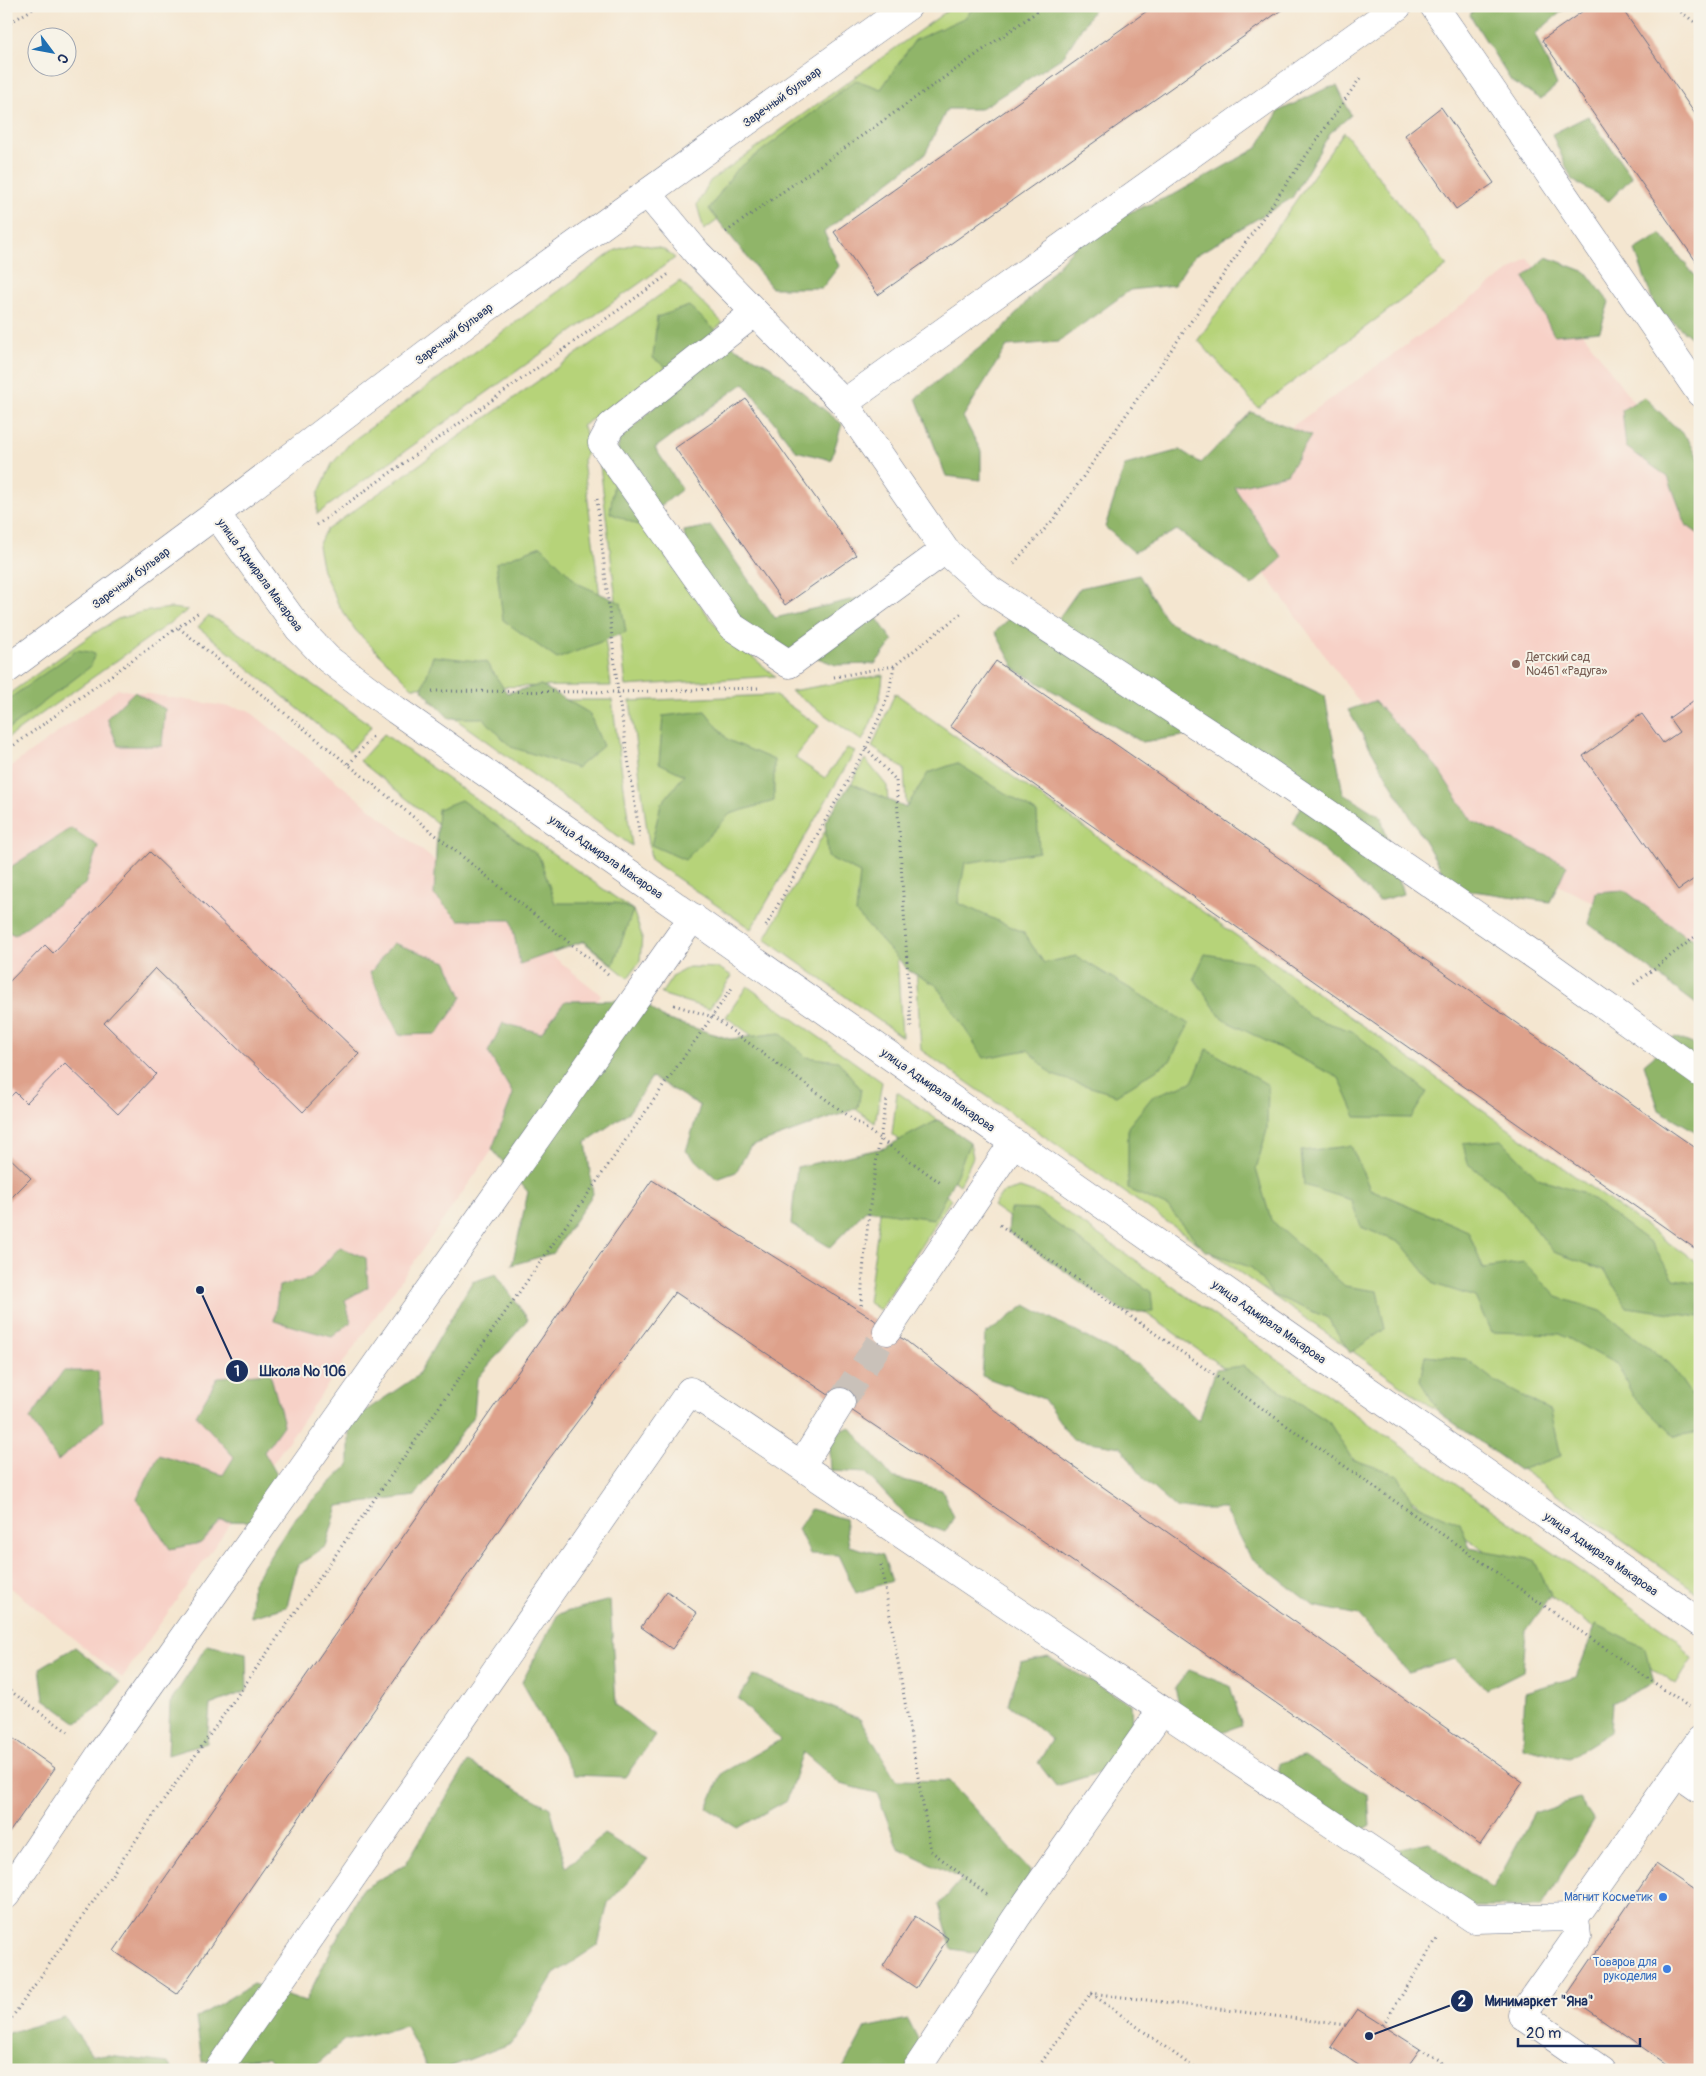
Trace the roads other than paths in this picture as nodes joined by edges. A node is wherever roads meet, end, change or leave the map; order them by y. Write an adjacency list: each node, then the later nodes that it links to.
1 (908, 6): 4 (street, Заречный бульвар)
2 (1398, 6): 7 (street)
3 (1434, 6): 6 (street)
4 (648, 194): 5 (street); 8 (street, Заречный бульвар)
5 (754, 313): 7 (street); 9 (street)
6 (1700, 393)
7 (844, 403): 9 (street)
8 (216, 514): 10 (street, Заречный бульвар); 11 (street, улица Адмирала Макарова)
9 (945, 550): 12 (street)
10 (6, 670)
11 (693, 918): 13 (street, улица Адмирала Макарова); 22 (street)
12 (1700, 1073)
13 (1013, 1143): 14 (street); 17 (street, улица Адмирала Макарова)
14 (887, 1331)
15 (841, 1402): 16 (street)
16 (800, 1466): 18 (street); 24 (street)
17 (1700, 1623)
18 (1162, 1710): 23 (street); 25 (street)
19 (1700, 1740): 20 (street)
20 (1677, 1773): 21 (street); 23 (street)
21 (1700, 1789)
22 (6, 1894)
23 (1575, 1916): 26 (street)
24 (218, 2070)
25 (916, 2070)
26 (1602, 2070)

